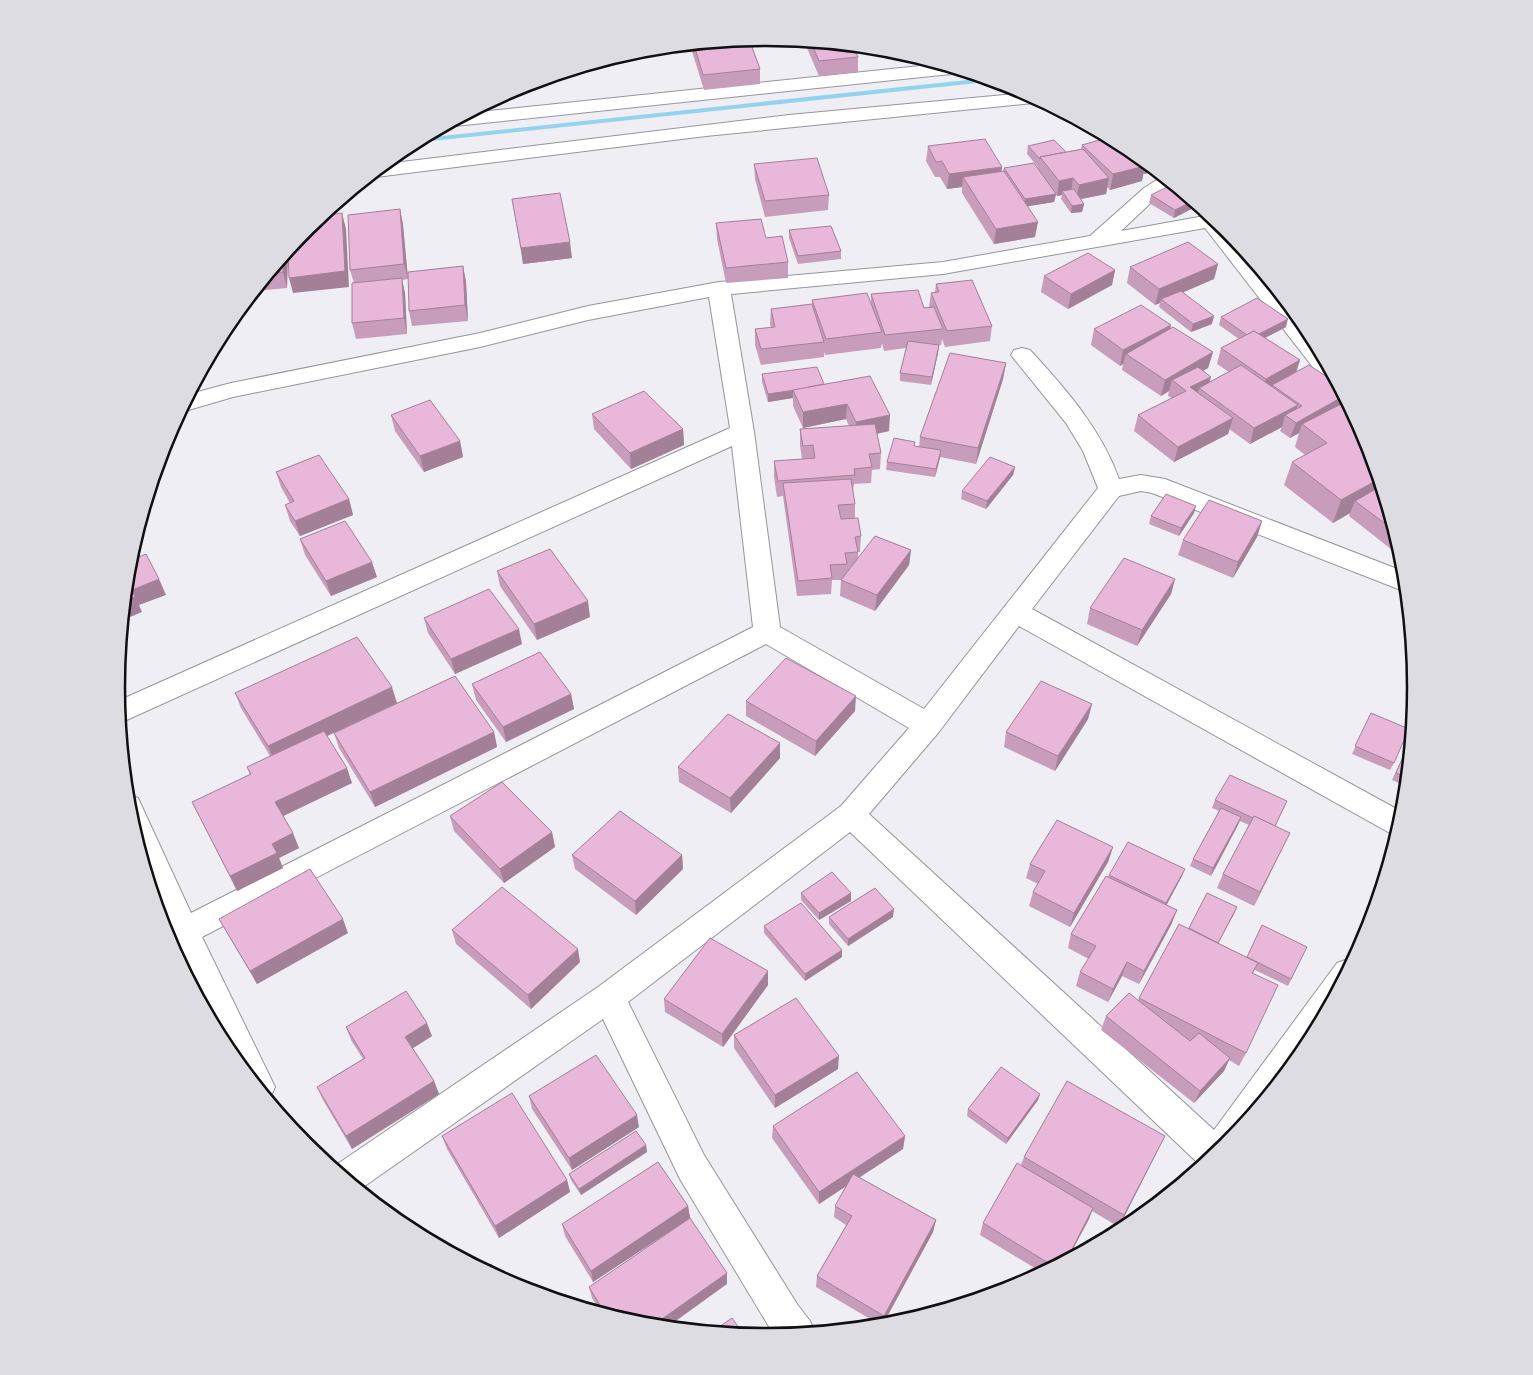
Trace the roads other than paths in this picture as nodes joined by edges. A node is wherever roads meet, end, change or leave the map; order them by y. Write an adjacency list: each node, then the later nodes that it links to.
1 (937, 69): 3 (street)
2 (1021, 99): 4 (street)
3 (471, 118)
4 (389, 169)
5 (1163, 184): 7 (street)
6 (1207, 222): 7 (street)
7 (1098, 240): 9 (street)
8 (1236, 251): 10 (street)
9 (719, 289): 12 (street); 13 (street)
10 (1311, 349)
11 (1022, 354): 14 (street)
12 (193, 401)
13 (742, 432): 17 (street); 18 (street)
14 (1111, 489): 15 (street); 16 (street)
15 (1398, 580)
16 (1017, 613): 19 (street); 21 (street)
17 (768, 632): 19 (street); 23 (street)
18 (126, 710)
19 (928, 725): 20 (street)
20 (851, 815): 24 (street); 28 (street)
21 (1393, 822)
22 (153, 875): 23 (street)
23 (176, 936): 26 (street)
24 (609, 997): 29 (street); 30 (street)
25 (1318, 1015): 27 (street)
26 (239, 1053)
27 (1251, 1108)
28 (1210, 1150)
29 (350, 1175)
30 (792, 1328)

